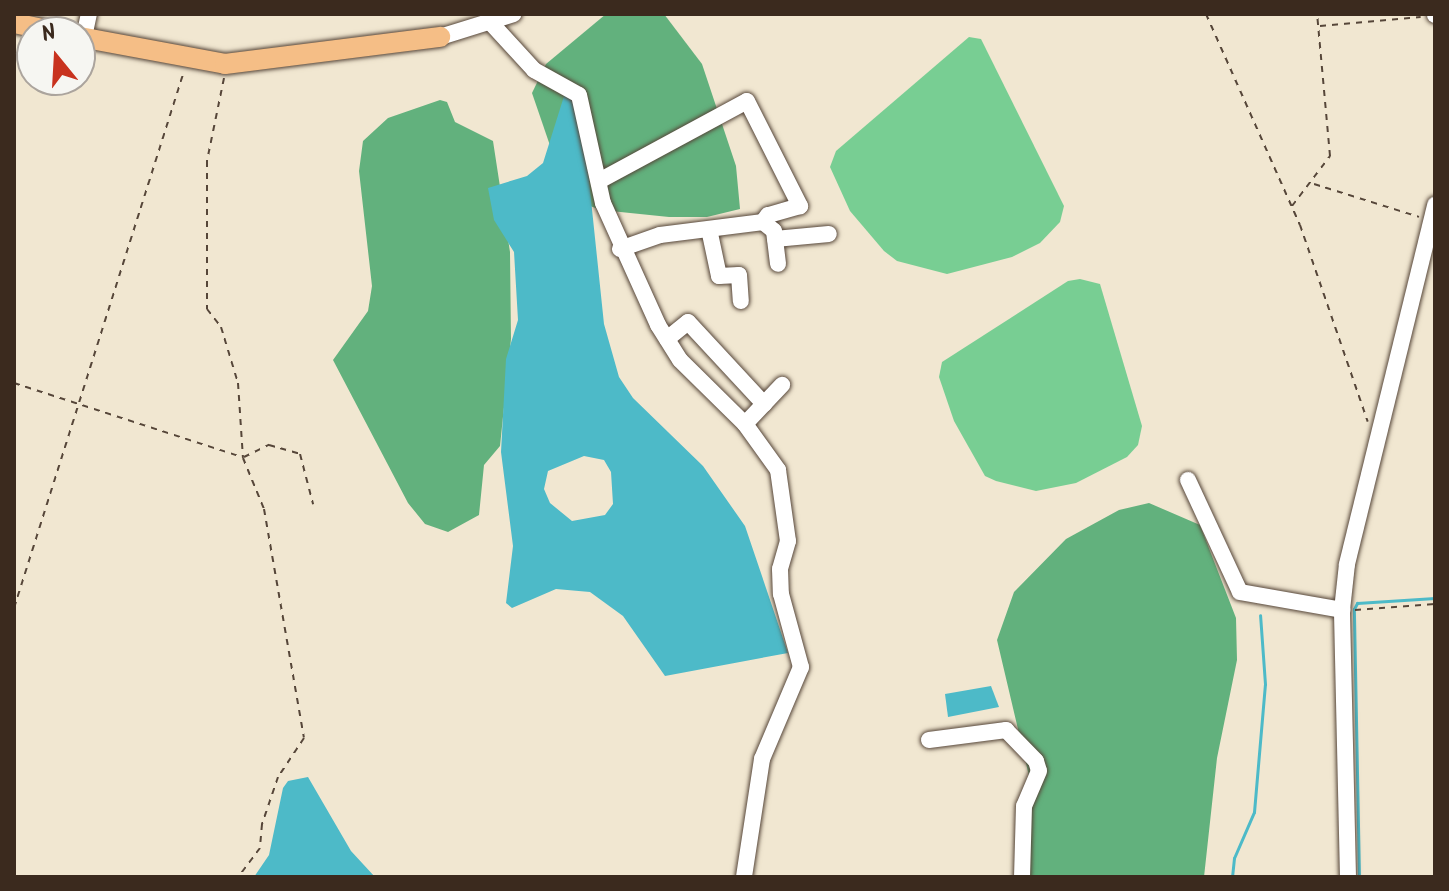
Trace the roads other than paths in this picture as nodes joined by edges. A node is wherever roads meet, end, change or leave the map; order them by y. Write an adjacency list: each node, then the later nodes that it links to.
1 (514, 14): 2 (street)
2 (492, 19): 3 (street); 5 (street)
3 (440, 37): 4 (main road)
4 (96, 40)
5 (599, 181): 7 (street); 11 (street)
6 (1433, 213): 19 (street)
7 (763, 222): 8 (street); 10 (street)
8 (709, 229): 11 (street); 13 (street)
9 (829, 234): 10 (street)
10 (775, 239): 12 (street)
11 (620, 249): 14 (street)
12 (778, 264)
13 (741, 301)
14 (667, 339): 16 (street); 17 (street)
15 (782, 385): 16 (street)
16 (764, 404): 17 (street)
17 (745, 424): 21 (street)
18 (1188, 480): 19 (street)
19 (1342, 610): 23 (street)
20 (929, 740): 22 (street)
21 (744, 877)
22 (1022, 877)
23 (1348, 877)

